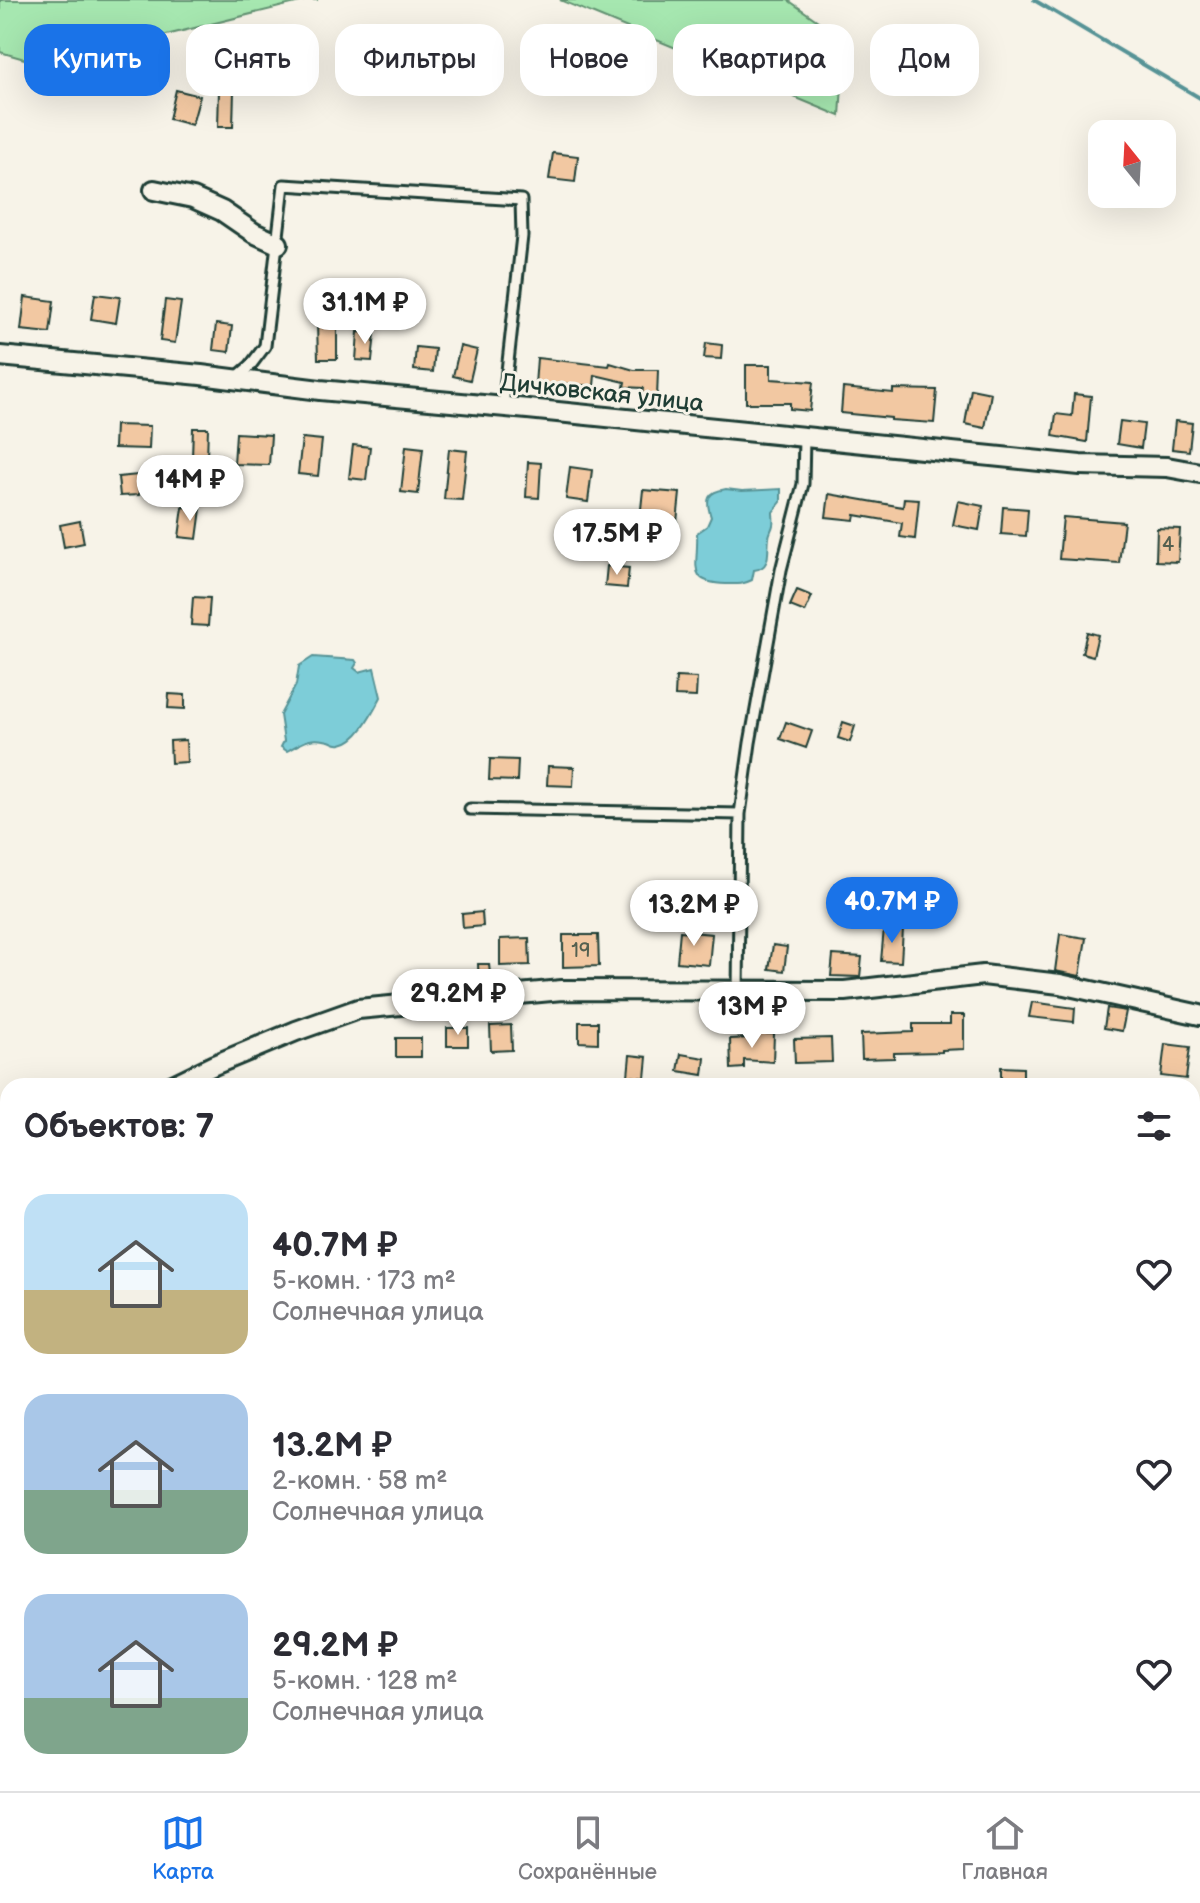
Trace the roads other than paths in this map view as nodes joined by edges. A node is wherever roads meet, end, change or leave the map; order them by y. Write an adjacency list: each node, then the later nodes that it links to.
1 (154, 190): 2 (street)
2 (278, 244): 4 (lane); 5 (lane)
3 (0, 356): 4 (street, Дичковская улица)
4 (234, 379): 5 (street, Дичковская улица)
5 (503, 407): 6 (street, Дичковская улица)
6 (804, 437): 7 (street, Дичковская улица); 9 (lane)
7 (1200, 473)
8 (470, 809): 9 (lane)
9 (740, 814): 10 (lane)
10 (738, 992): 11 (street); 12 (street)
11 (1200, 1015)
12 (187, 1078)

